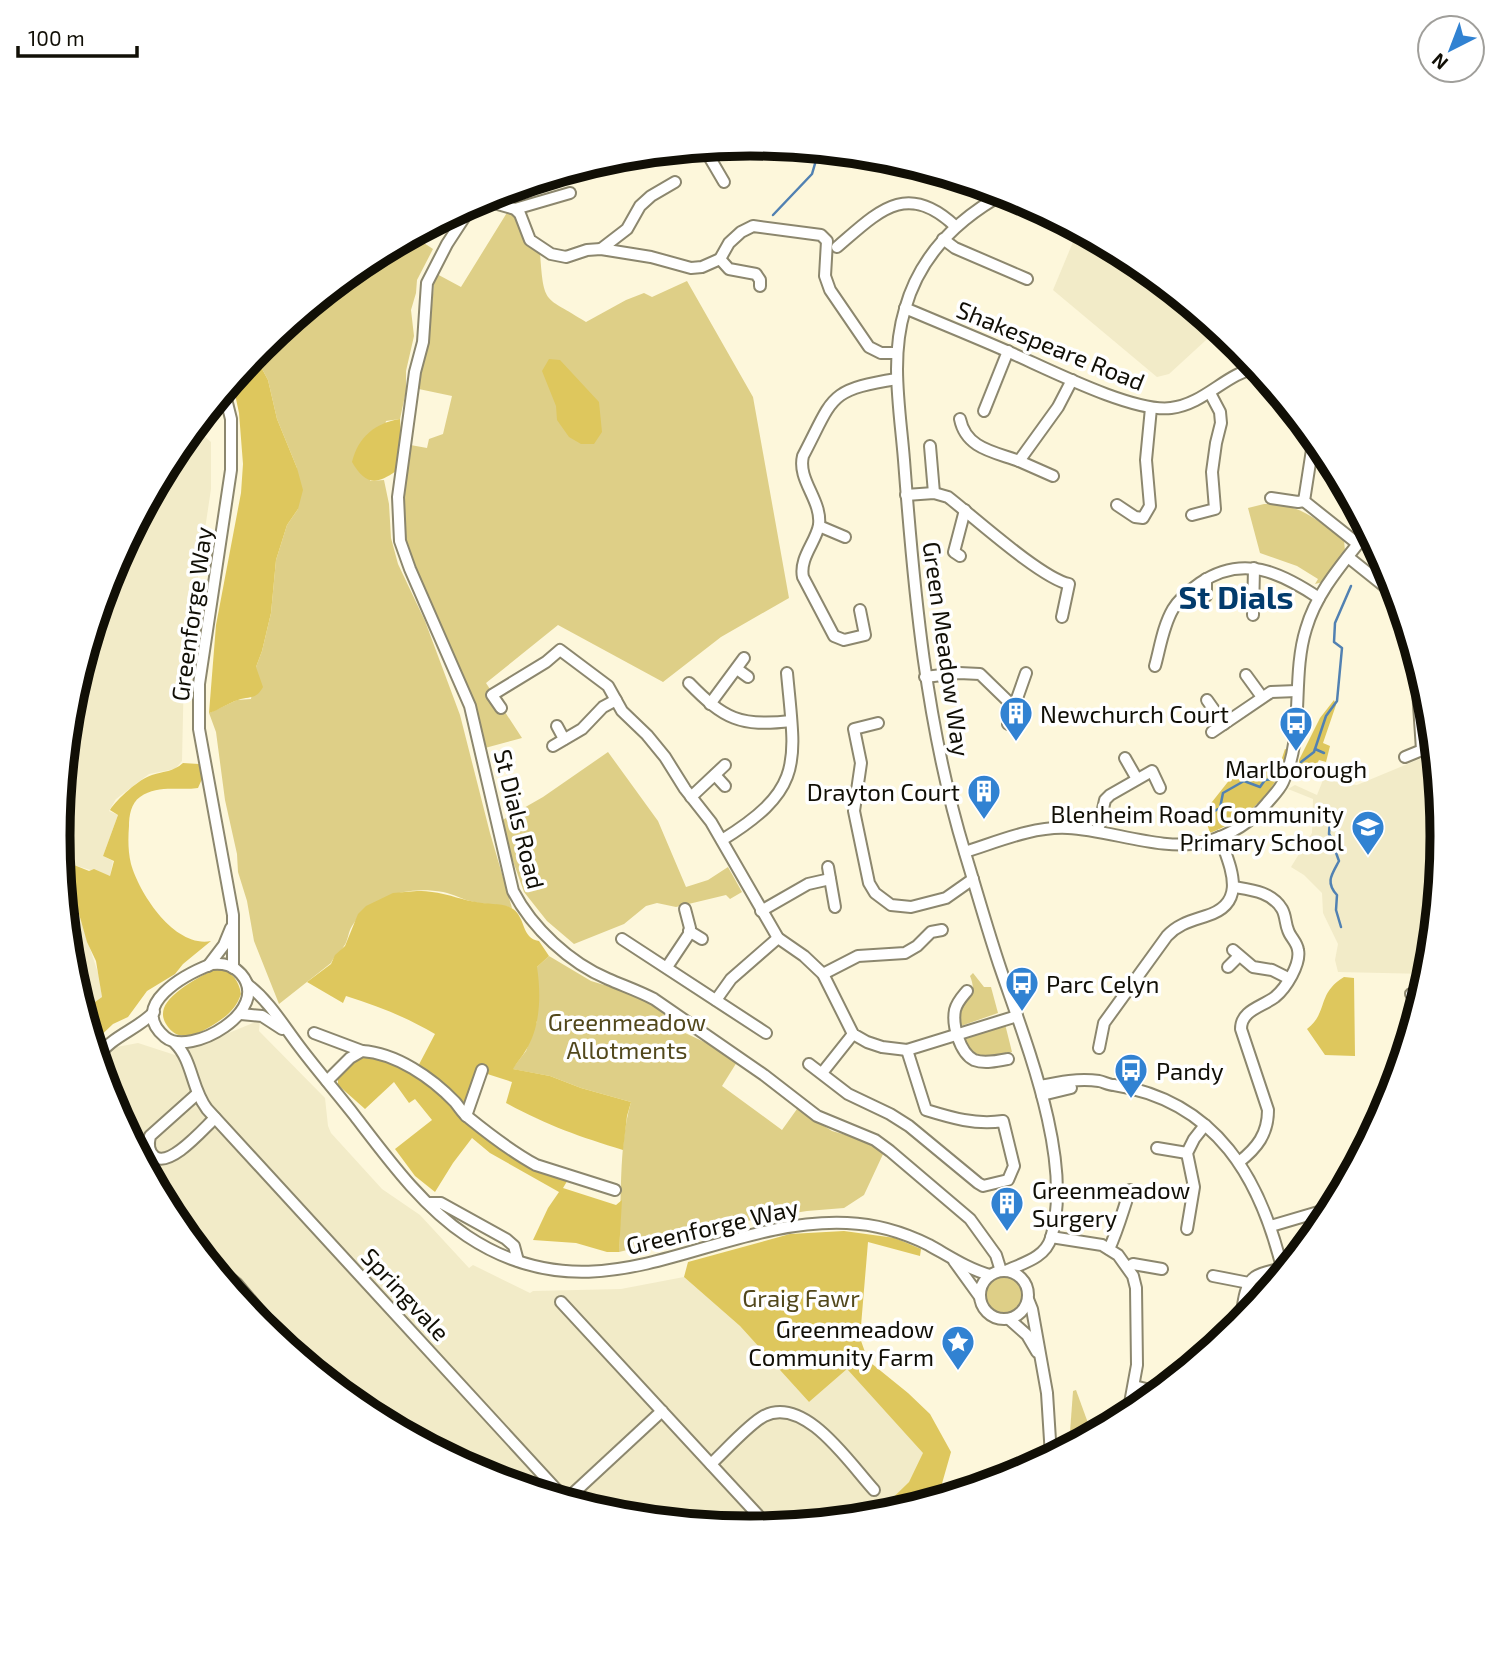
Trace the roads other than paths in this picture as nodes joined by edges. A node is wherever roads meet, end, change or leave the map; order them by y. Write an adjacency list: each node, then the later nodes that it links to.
1 (709, 157): 3 (street)
2 (675, 182): 12 (street)
3 (724, 182)
4 (570, 193): 7 (street)
5 (993, 201): 9 (street, Green Meadow Way)
6 (497, 205): 7 (street)
7 (516, 209): 12 (street)
8 (464, 219): 161 (street, St Dials Road)
9 (955, 226): 10 (street, Green Meadow Way); 11 (street)
10 (943, 239): 14 (street); 16 (street, Green Meadow Way)
11 (837, 247)
12 (601, 249): 13 (street)
13 (720, 259): 15 (street); 18 (street)
14 (1027, 279)
15 (760, 286)
16 (905, 308): 17 (street, Shakespeare Road); 18 (street, Green Meadow Way)
17 (1008, 351): 21 (street, Shakespeare Road); 25 (street)
18 (897, 353): 20 (street, Green Meadow Way)
19 (1246, 372): 22 (street, Shakespeare Road)
20 (897, 379): 32 (street, Green Meadow Way); 38 (street)
21 (1072, 380): 24 (street, Shakespeare Road); 29 (street)
22 (1210, 393): 24 (street, Shakespeare Road); 37 (street)
23 (227, 402): 98 (street, Greenforge Way)
24 (1151, 408): 35 (street)
25 (984, 411)
26 (960, 419): 29 (street)
27 (930, 446): 31 (street)
28 (1311, 453): 34 (street)
29 (1019, 461): 30 (street)
30 (1053, 476)
31 (934, 493): 32 (street); 36 (street)
32 (906, 495): 59 (street, Green Meadow Way)
33 (1271, 498): 34 (street)
34 (1304, 500): 41 (street)
35 (1117, 505)
36 (965, 510): 42 (street); 51 (street)
37 (1192, 515)
38 (819, 526): 39 (street); 49 (street)
39 (845, 537)
40 (1362, 539): 41 (street)
41 (1358, 544): 43 (street)
42 (960, 556)
43 (1348, 557): 46 (street); 48 (street)
44 (1254, 568): 45 (street); 48 (street); 50 (street)
45 (1206, 579): 47 (street); 53 (street)
46 (1381, 584)
47 (1206, 596)
48 (1319, 597): 61 (street)
49 (860, 610)
50 (1253, 615)
51 (1062, 617)
52 (744, 658): 54 (street)
53 (1155, 666)
54 (737, 668): 58 (street); 67 (street)
55 (787, 673): 70 (street)
56 (1026, 673): 68 (street)
57 (1246, 675): 63 (street)
58 (748, 677)
59 (925, 677): 68 (street); 90 (street, Green Meadow Way)
60 (689, 683): 67 (street)
61 (1297, 691): 63 (street); 88 (street)
62 (492, 695): 65 (street); 66 (street); 69 (street)
63 (1262, 697): 72 (street)
64 (1207, 700): 72 (street)
65 (616, 701): 77 (street); 86 (street)
66 (481, 702)
67 (710, 704): 70 (street)
68 (1014, 707): 74 (street)
69 (501, 708)
70 (791, 721): 89 (street)
71 (878, 723): 93 (street)
72 (1224, 723): 76 (street)
73 (1420, 723): 79 (street)
74 (1008, 724)
75 (556, 726): 77 (street)
76 (1212, 732)
77 (565, 739): 78 (street)
78 (553, 746)
79 (1405, 757)
80 (1125, 758): 83 (street)
81 (726, 765): 82 (street)
82 (715, 775): 84 (street); 86 (street)
83 (1138, 779): 85 (street); 87 (street)
84 (725, 786)
85 (1160, 788)
86 (691, 797): 89 (street)
87 (1098, 831): 88 (street); 90 (street)
88 (1220, 837): 94 (street)
89 (722, 840): 97 (street)
90 (965, 852): 93 (street, Green Meadow Way)
91 (828, 867): 92 (street)
92 (830, 879): 95 (street); 97 (street)
93 (973, 879): 116 (street, Green Meadow Way)
94 (1234, 887): 109 (street); 127 (street)
95 (835, 907)
96 (685, 909): 100 (street)
97 (761, 911): 102 (street)
98 (232, 925): 104 (street); 107 (street, Greenforge Way)
99 (942, 930): 108 (street)
100 (689, 931): 103 (street); 105 (street)
101 (619, 938): 105 (street)
102 (778, 938): 108 (street); 112 (street)
103 (702, 939)
104 (208, 966): 107 (street); 113 (street)
105 (667, 967): 112 (street)
106 (1228, 967): 109 (street)
107 (233, 968): 110 (street, Greenforge Way)
108 (824, 974): 121 (street)
109 (1288, 978): 146 (street)
110 (248, 985): 114 (street); 126 (street, Greenforge Way)
111 (967, 991): 122 (street)
112 (716, 1000): 117 (street)
113 (154, 1012): 118 (street); 123 (street)
114 (241, 1014): 124 (street); 126 (street, Greenforge Way)
115 (764, 1015): 117 (street)
116 (1017, 1016): 122 (street); 137 (street, Green Meadow Way)
117 (756, 1026): 120 (street)
118 (129, 1031): 123 (street); 128 (street)
119 (314, 1033): 130 (street)
120 (766, 1033)
121 (853, 1034): 129 (street); 135 (street)
122 (958, 1034): 129 (street); 131 (street)
123 (164, 1036): 125 (street)
124 (201, 1039): 125 (street); 133 (street)
125 (174, 1043): 133 (street, Springvale)
126 (299, 1046): 136 (street, Greenforge Way)
127 (1099, 1048)
128 (105, 1049)
129 (907, 1050): 139 (street)
130 (362, 1051): 136 (street); 140 (street)
131 (1008, 1059)
132 (809, 1064): 135 (street)
133 (189, 1066): 138 (street, Springvale)
134 (482, 1070): 140 (street)
135 (822, 1073): 143 (street)
136 (327, 1081): 149 (street, Greenforge Way)
137 (1041, 1090): 142 (street); 153 (street, Green Meadow Way)
138 (197, 1094): 141 (street, Springvale); 141 (street)
139 (926, 1110): 143 (street); 143 (street)
140 (466, 1116): 147 (street)
141 (215, 1118): 178 (street, Springvale)
142 (1205, 1125): 145 (street); 146 (street)
143 (909, 1126)
144 (1157, 1148): 145 (street)
145 (1187, 1153): 152 (street)
146 (1239, 1161): 151 (street)
147 (615, 1190)
148 (1130, 1191): 154 (street)
149 (428, 1203): 157 (street, Greenforge Way); 157 (street)
150 (1315, 1213): 151 (street)
151 (1271, 1226): 158 (street)
152 (1187, 1229)
153 (1051, 1237): 154 (street); 156 (street, Green Meadow Way)
154 (1109, 1249): 159 (street)
155 (952, 1259): 157 (street, Greenforge Way); 161 (street, Greenforge Way); 166 (street, Greenforge Way)
156 (1035, 1259): 161 (street); 165 (street, Green Meadow Way)
157 (518, 1261)
158 (1280, 1261)
159 (1128, 1267): 160 (street); 172 (street)
160 (1162, 1269)
161 (999, 1272): 165 (street); 166 (street)
162 (1270, 1272): 164 (street)
163 (1213, 1276): 164 (street)
164 (1249, 1283): 168 (street)
165 (1026, 1285): 167 (street)
166 (980, 1297): 170 (street)
167 (1028, 1299): 170 (street); 171 (street)
168 (1245, 1301)
169 (561, 1302): 175 (street)
170 (1009, 1319): 171 (street)
171 (1040, 1358): 176 (street)
172 (1134, 1386): 173 (street); 174 (street)
173 (1145, 1388)
174 (1131, 1399)
175 (662, 1411): 177 (street); 180 (street)
176 (1050, 1445)
177 (711, 1464): 179 (street); 181 (street)
178 (553, 1486)
179 (874, 1490)
180 (575, 1492)
181 (758, 1516)

